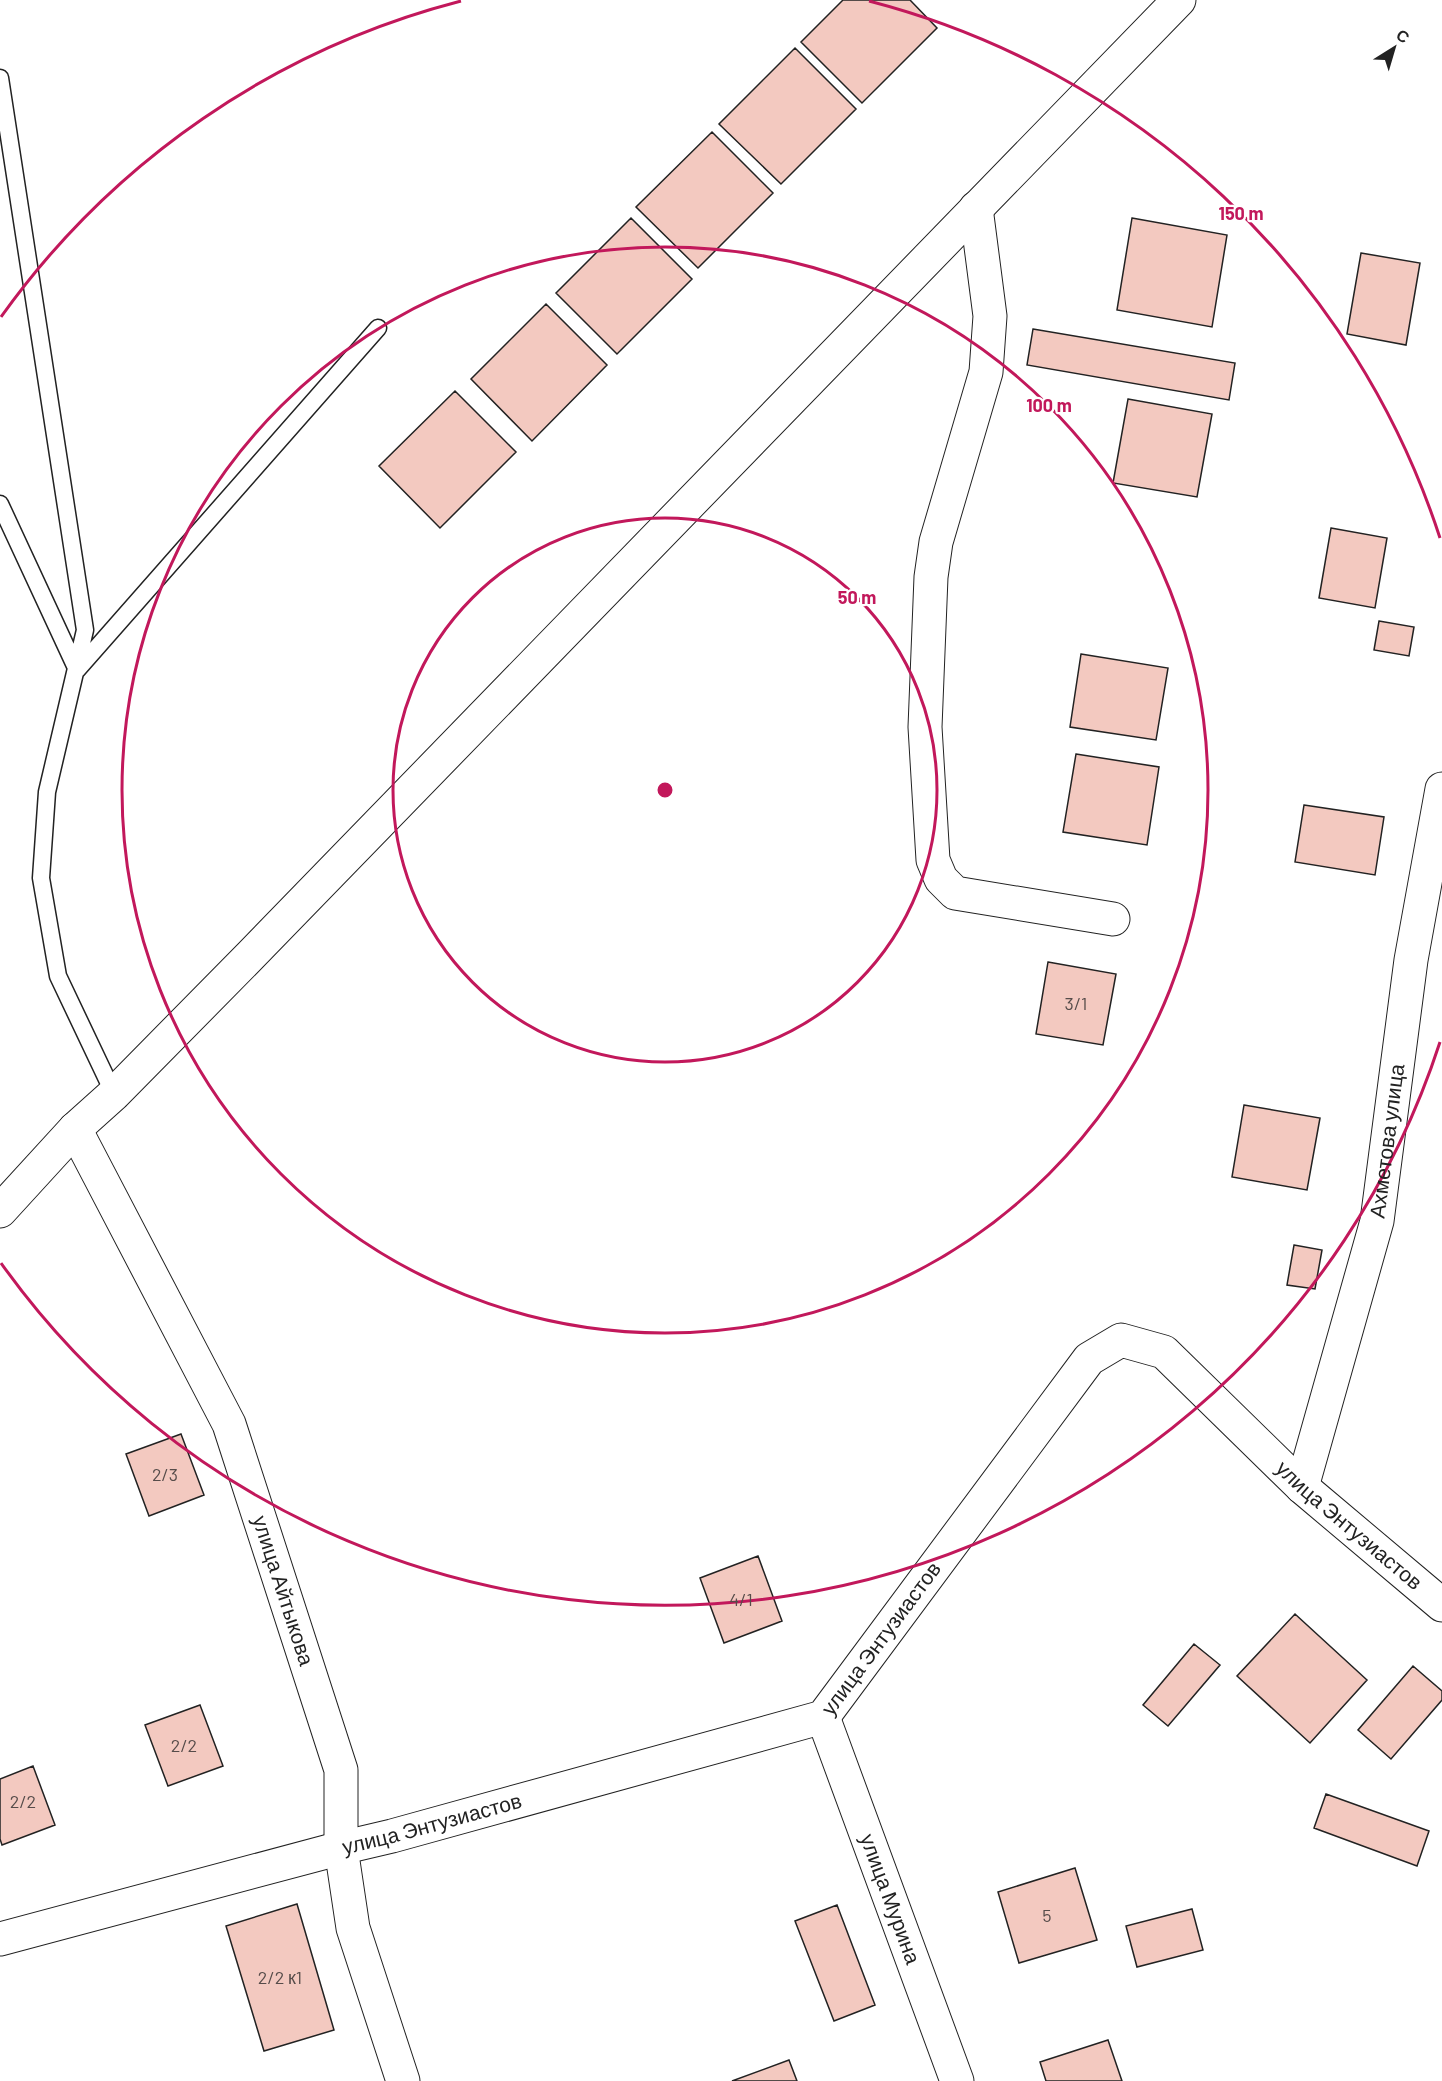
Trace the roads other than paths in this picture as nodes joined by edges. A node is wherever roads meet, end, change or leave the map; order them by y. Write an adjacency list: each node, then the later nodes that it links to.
1 (1179, 0): 3 (street)
2 (0, 78): 6 (lane)
3 (976, 208): 8 (street); 9 (street)
4 (378, 328): 6 (lane)
5 (0, 504): 6 (lane)
6 (76, 670): 9 (lane)
7 (1442, 789): 12 (street, Ахметова улица)
8 (1113, 919)
9 (114, 1094): 10 (street)
10 (75, 1129): 11 (street); 15 (street, улица Айтыкова)
11 (0, 1211)
12 (1302, 1487): 13 (street, улица Энтузиастов); 14 (street, улица Энтузиастов)
13 (1442, 1605)
14 (823, 1717): 15 (street, улица Энтузиастов); 18 (street, улица Мурина)
15 (341, 1848): 16 (street, улица Энтузиастов); 17 (street, улица Айтыкова)
16 (0, 1939)
17 (403, 2081)
18 (957, 2081)

